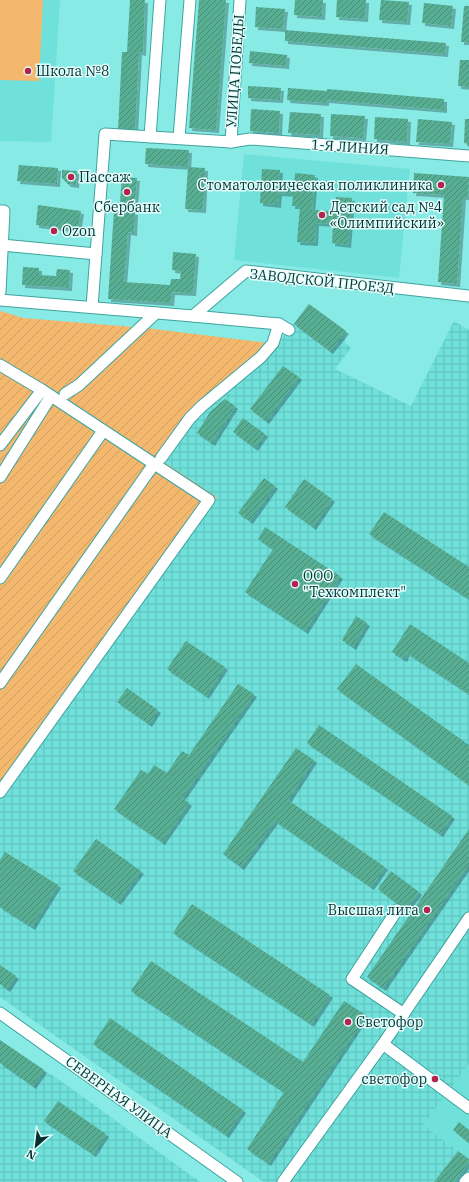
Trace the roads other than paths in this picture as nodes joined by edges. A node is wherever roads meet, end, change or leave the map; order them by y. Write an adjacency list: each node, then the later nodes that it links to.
1 (160, 0): 4 (street)
2 (190, 0): 5 (street)
3 (240, 0): 6 (street, УЛИЦА ПОБЕДЫ)
4 (150, 137): 5 (street, 1-Я ЛИНИЯ); 10 (street, 1-Я ЛИНИЯ)
5 (179, 138): 6 (street, 1-Я ЛИНИЯ)
6 (231, 142): 7 (street, 1-Я ЛИНИЯ)
7 (469, 156)
8 (0, 210): 9 (street)
9 (2, 245): 10 (street); 11 (street)
10 (96, 254): 14 (street)
11 (0, 292)
12 (469, 296): 16 (street, ЗАВОДСКОЙ ПРОЕЗД)
13 (0, 300): 14 (street)
14 (92, 307): 15 (street)
15 (156, 313): 16 (street); 21 (street)
16 (193, 316): 17 (street)
17 (279, 324): 18 (street); 24 (street)
18 (289, 330)
19 (0, 365): 20 (street)
20 (46, 393): 22 (street); 23 (street); 25 (street)
21 (65, 394)
22 (102, 431): 24 (street); 26 (street)
23 (0, 445)
24 (158, 461): 27 (street); 28 (street)
25 (0, 477)
26 (0, 578)
27 (0, 682)
28 (0, 792)
29 (397, 910): 32 (street)
30 (469, 918): 32 (street)
31 (0, 1014): 36 (street, СЕВЕРНАЯ УЛИЦА)
32 (404, 1014): 33 (street)
33 (383, 1044): 34 (street); 37 (street)
34 (469, 1108)
35 (469, 1178): 38 (street)
36 (237, 1182)
37 (283, 1182)
38 (465, 1182)

